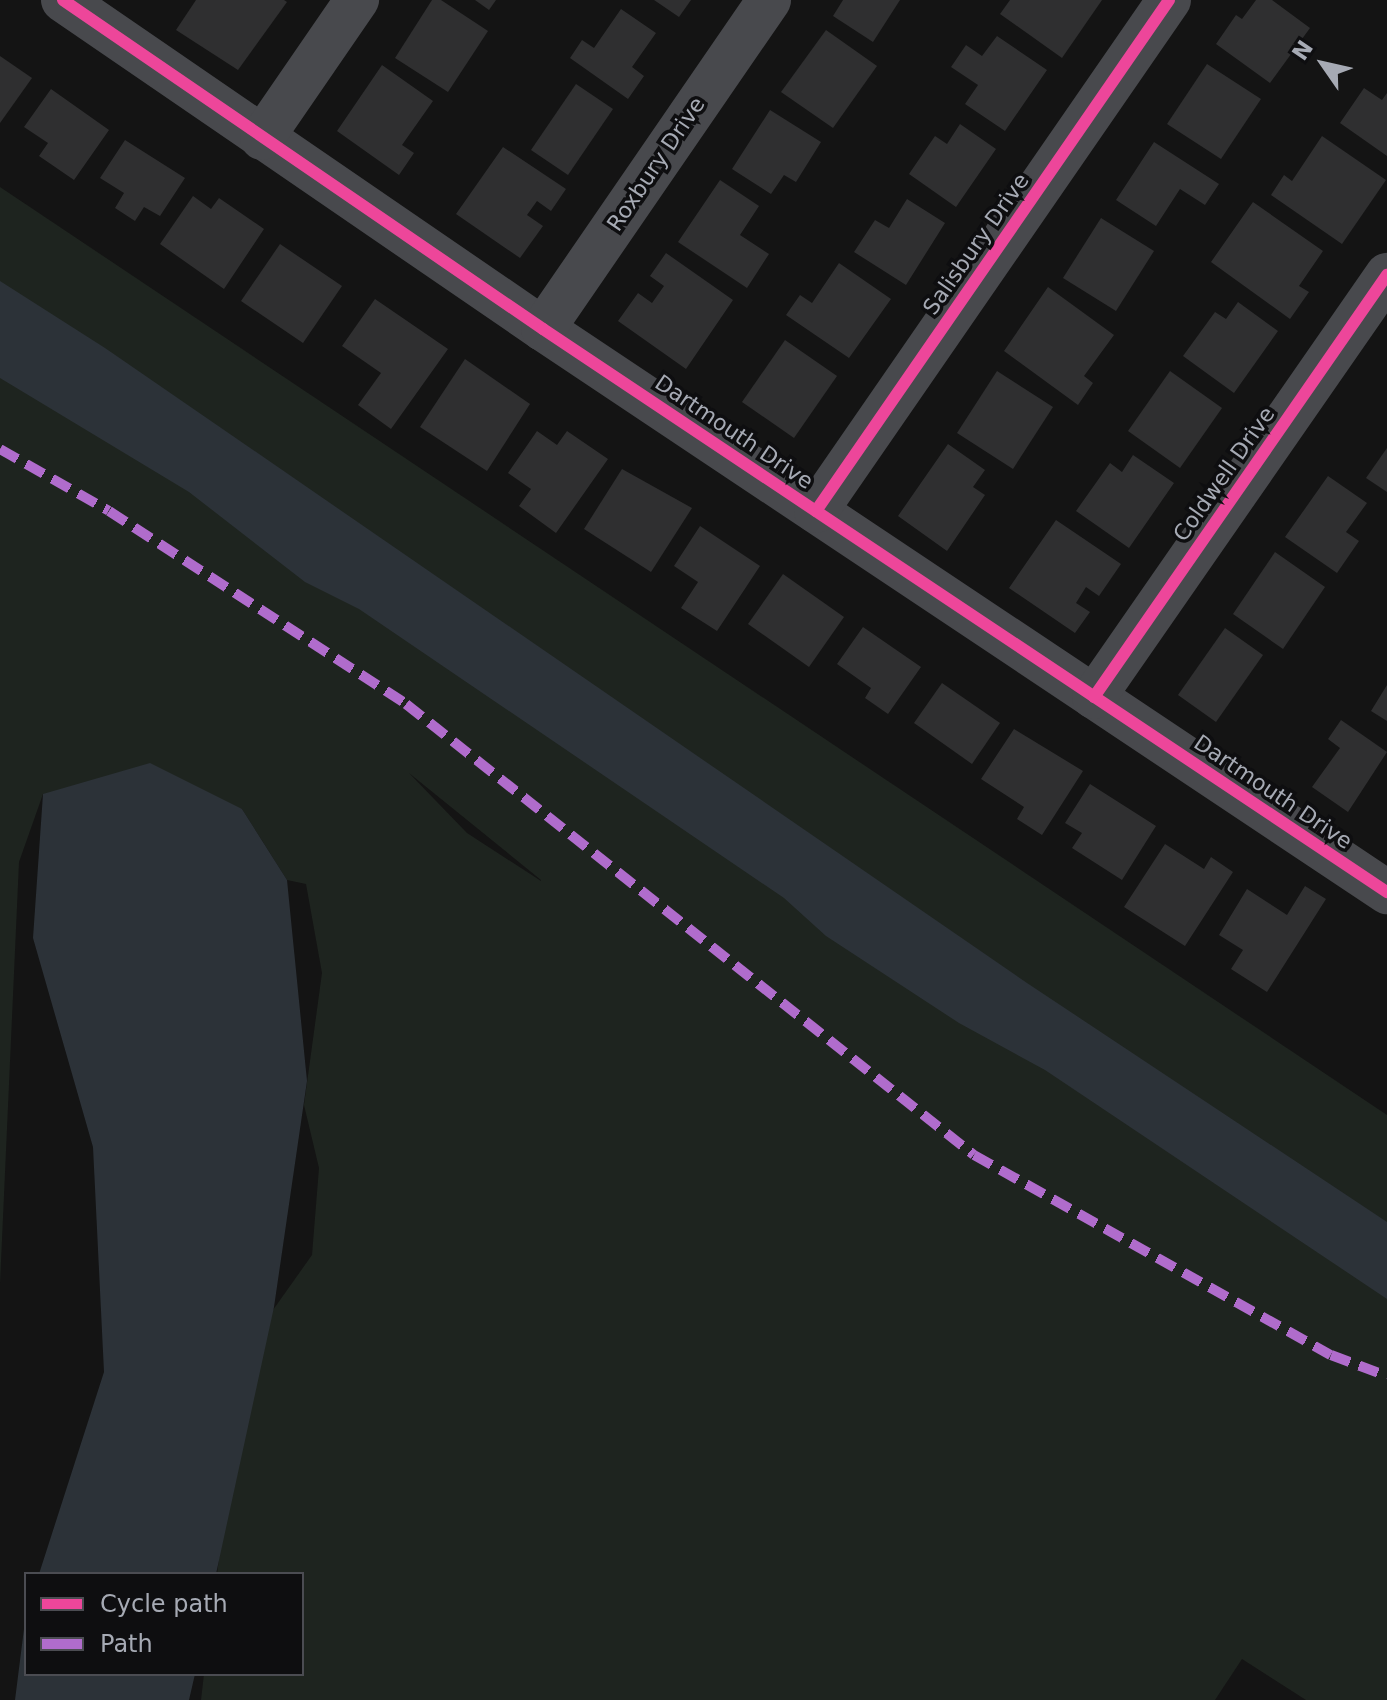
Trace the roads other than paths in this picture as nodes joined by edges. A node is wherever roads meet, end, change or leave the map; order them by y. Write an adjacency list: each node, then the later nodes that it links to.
1 (63, 0): 5 (street, Dartmouth Drive)
2 (357, 0): 5 (street)
3 (769, 0): 7 (street, Roxbury Drive)
4 (1169, 0): 8 (street, Salisbury Drive)
5 (262, 138): 7 (street, Dartmouth Drive)
6 (1387, 275): 9 (street, Coldwell Drive)
7 (543, 329): 8 (street, Dartmouth Drive)
8 (816, 511): 9 (street, Dartmouth Drive)
9 (1094, 697): 10 (street, Dartmouth Drive)
10 (1383, 880)

